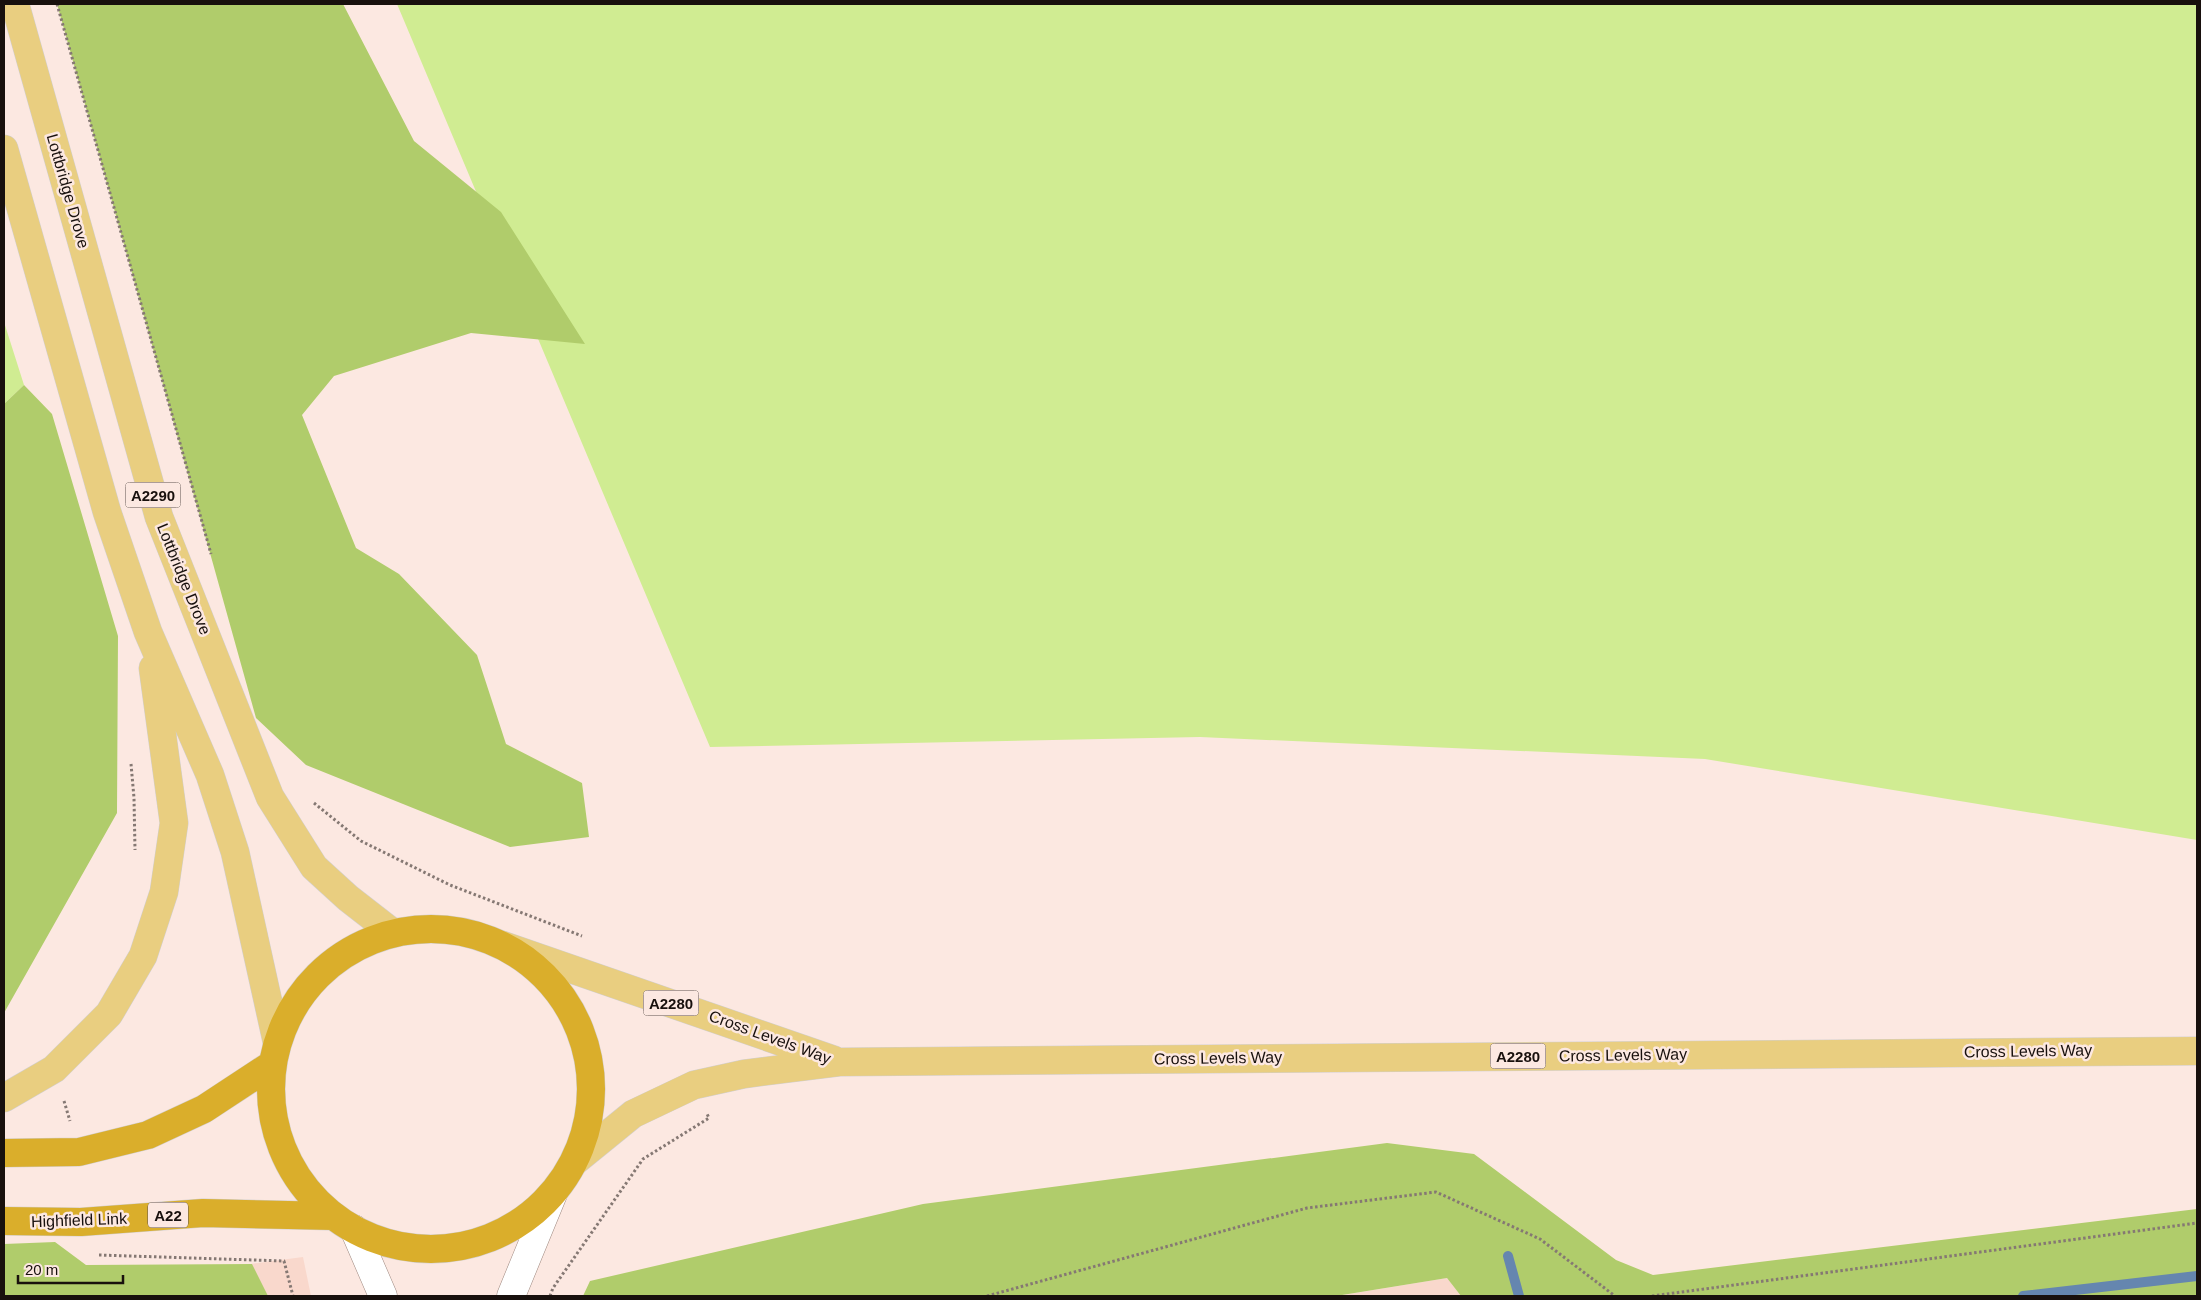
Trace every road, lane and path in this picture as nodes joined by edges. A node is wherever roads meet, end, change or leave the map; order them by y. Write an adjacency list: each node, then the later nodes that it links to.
1 (15, 4): 9 (main road, Lottbridge Drove / A2290)
2 (57, 4): 4 (path)
3 (4, 150): 5 (main road, A2290)
4 (212, 559)
5 (148, 632): 13 (main road, A2290); 15 (main road)
6 (131, 760): 8 (path)
7 (313, 803): 10 (path)
8 (136, 856)
9 (393, 933): 11 (highway); 13 (highway)
10 (586, 938)
11 (502, 945): 14 (main road, Cross Levels Way / A2280); 20 (highway)
12 (2197, 1051): 14 (main road, Cross Levels Way / A2280)
13 (274, 1054): 18 (highway); 24 (highway)
14 (839, 1062): 20 (main road, Cross Levels Way / A2280)
15 (54, 1069): 16 (main road); 18 (path)
16 (4, 1098)
17 (709, 1118): 29 (path)
18 (79, 1152): 19 (highway)
19 (4, 1153)
20 (574, 1162): 21 (highway)
21 (553, 1194): 24 (highway); 28 (street)
22 (4, 1221): 23 (highway, Highfield Link / A22)
23 (81, 1222): 24 (highway, Highfield Link / A22); 26 (path)
24 (343, 1223): 27 (street)
25 (2197, 1223): 32 (path)
26 (293, 1296)
27 (383, 1296)
28 (511, 1296)
29 (550, 1296)
30 (987, 1296): 31 (path)
31 (1615, 1296)
32 (1652, 1296)

